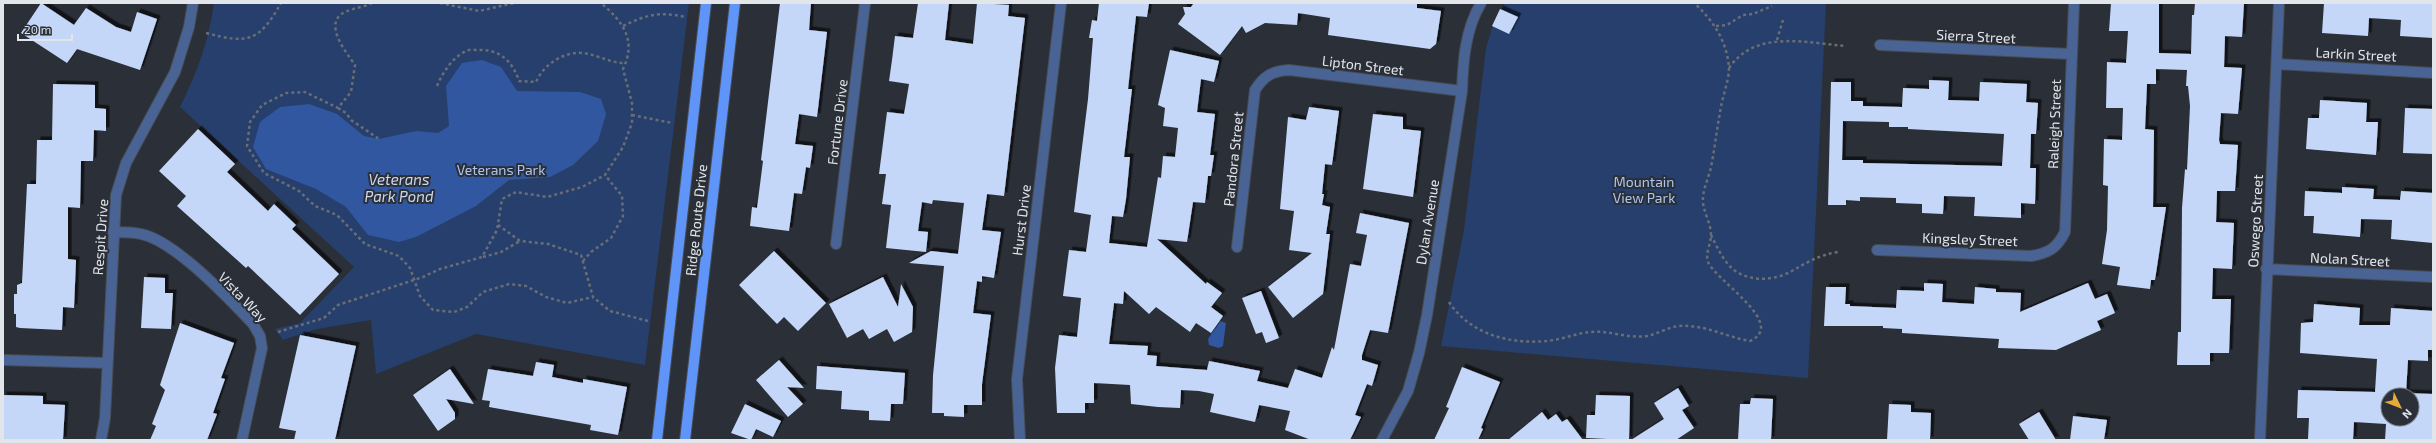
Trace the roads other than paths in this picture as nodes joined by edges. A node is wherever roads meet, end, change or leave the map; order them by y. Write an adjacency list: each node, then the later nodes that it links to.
1 (193, 3): 15 (street, Respit Drive)
2 (706, 3): 26 (main road, Ridge Route Drive)
3 (735, 3): 27 (main road, Ridge Route Drive)
4 (865, 3): 16 (street, Fortune Drive)
5 (1061, 3): 28 (street, Hurst Drive)
6 (1481, 3): 14 (street, Dylan Avenue)
7 (2074, 3): 10 (street, Raleigh Street)
8 (2279, 3): 11 (street, Oswego Street)
9 (1880, 45): 10 (street, Sierra Street)
10 (2071, 54): 17 (street, Raleigh Street)
11 (2277, 64): 12 (street, Larkin Street); 20 (street, Oswego Street)
12 (2433, 73)
13 (1263, 78): 14 (street, Lipton Street); 18 (street, Pandora Street)
14 (1462, 91): 29 (street, Dylan Avenue)
15 (113, 232): 23 (street, Respit Drive); 25 (street, Vista Way)
16 (836, 244)
17 (2058, 245): 19 (street, Kingsley Street)
18 (1237, 247)
19 (1878, 250)
20 (2266, 269): 21 (street, Nolan Street); 30 (street, Oswego Street)
21 (2433, 277)
22 (3, 360): 23 (street)
23 (107, 363): 24 (street, Respit Drive)
24 (102, 440)
25 (242, 440)
26 (657, 440)
27 (686, 440)
28 (1020, 440)
29 (1382, 440)
30 (2260, 440)

